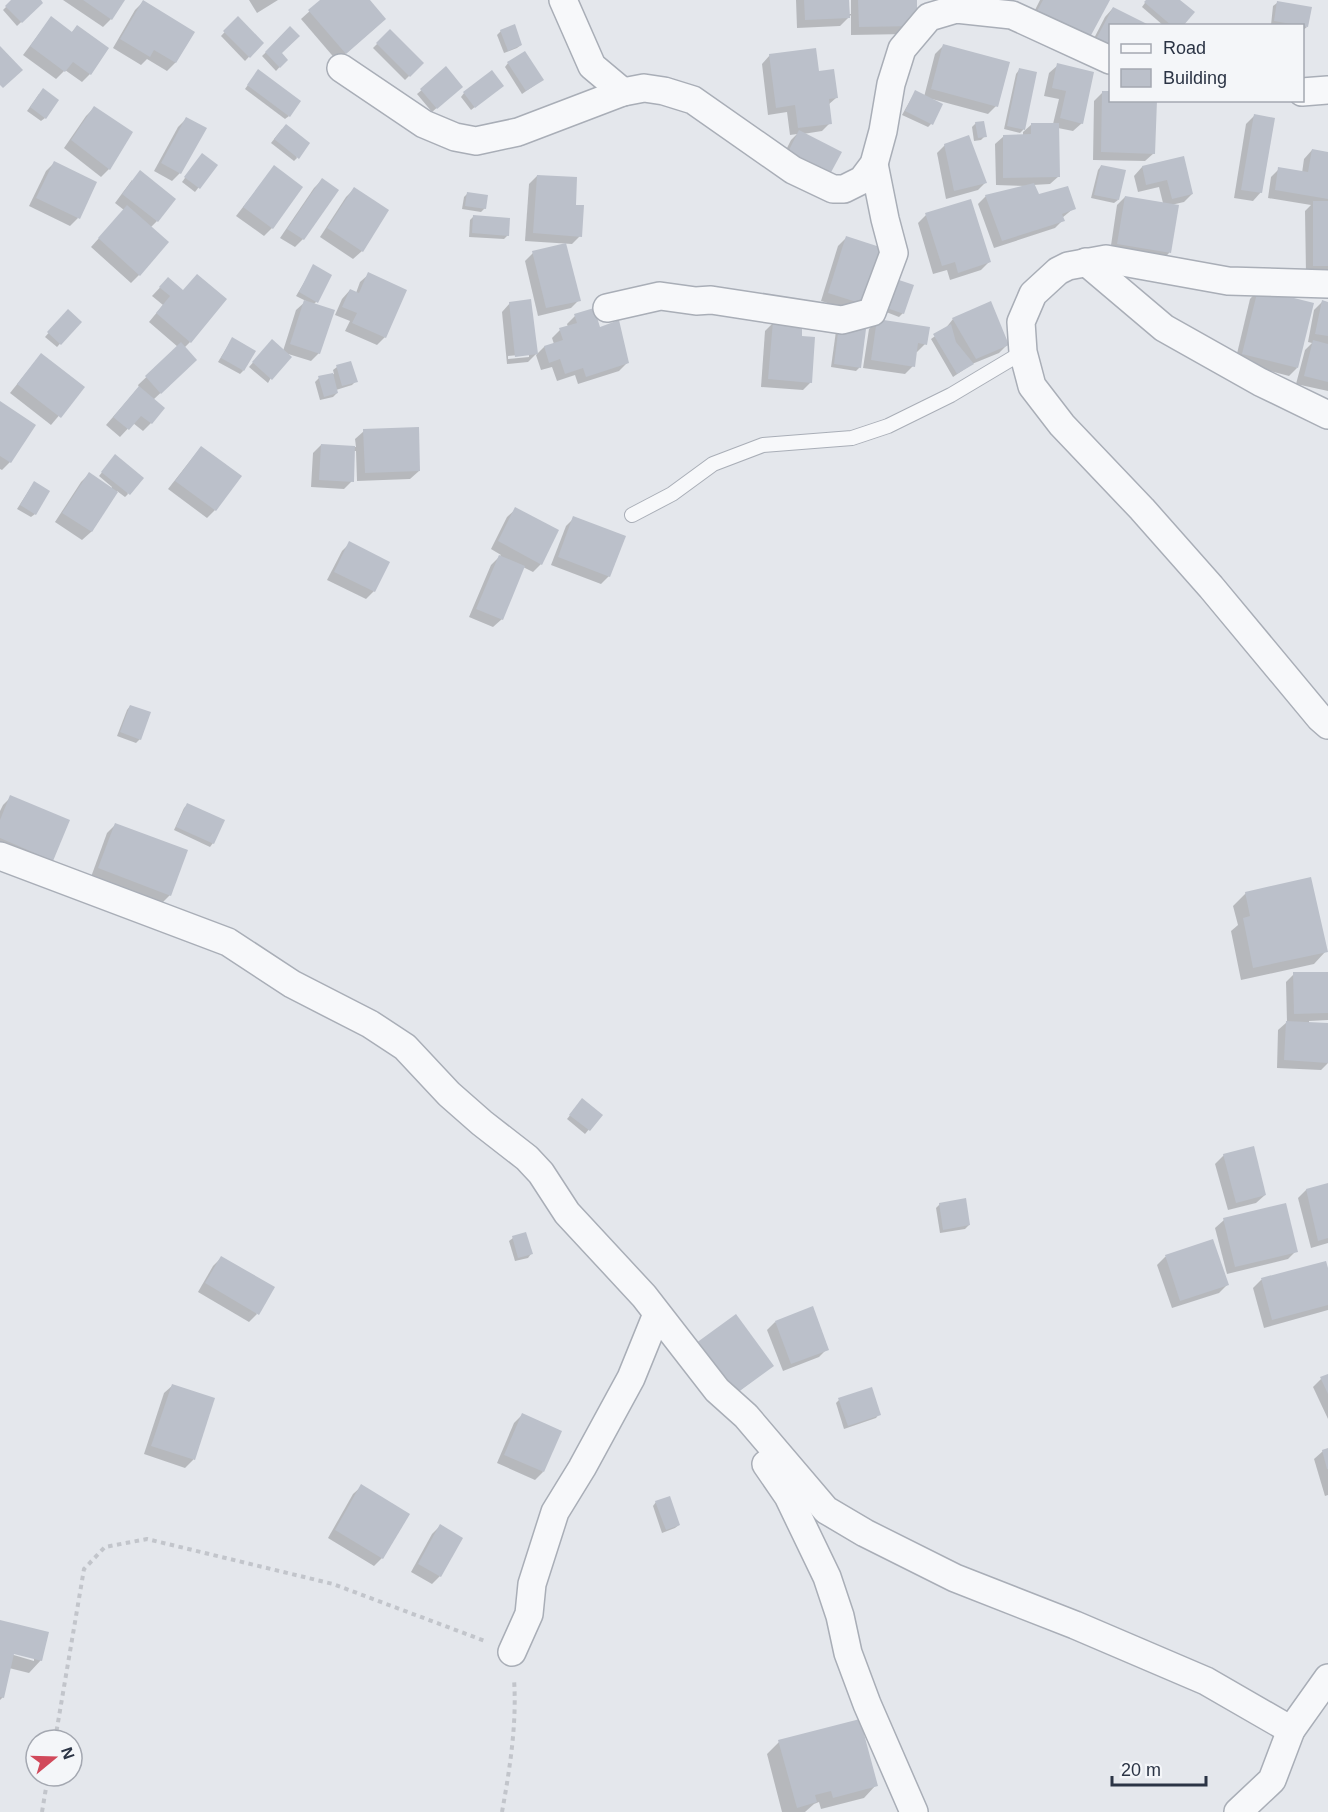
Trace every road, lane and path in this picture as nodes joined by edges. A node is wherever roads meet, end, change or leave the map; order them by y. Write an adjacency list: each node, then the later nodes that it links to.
1 (563, 0): 5 (street)
2 (1109, 60): 7 (street)
3 (341, 68): 5 (street)
4 (1328, 90): 6 (street)
5 (623, 92): 7 (street)
6 (1304, 92)
7 (874, 164): 10 (street)
8 (1086, 261): 9 (street); 11 (street); 12 (street)
9 (1328, 284)
10 (607, 308)
11 (1023, 352): 13 (lane); 14 (street)
12 (1328, 415)
13 (632, 515)
14 (1328, 725)
15 (0, 856): 16 (street)
16 (657, 1314): 17 (street); 18 (street)
17 (734, 1405): 21 (street); 25 (street)
18 (512, 1652): 20 (path); 24 (path)
19 (1328, 1678): 21 (street)
20 (57, 1728)
21 (1292, 1730): 26 (street)
22 (46, 1788): 23 (path)
23 (42, 1812)
24 (502, 1812)
25 (914, 1812)
26 (1238, 1812)

